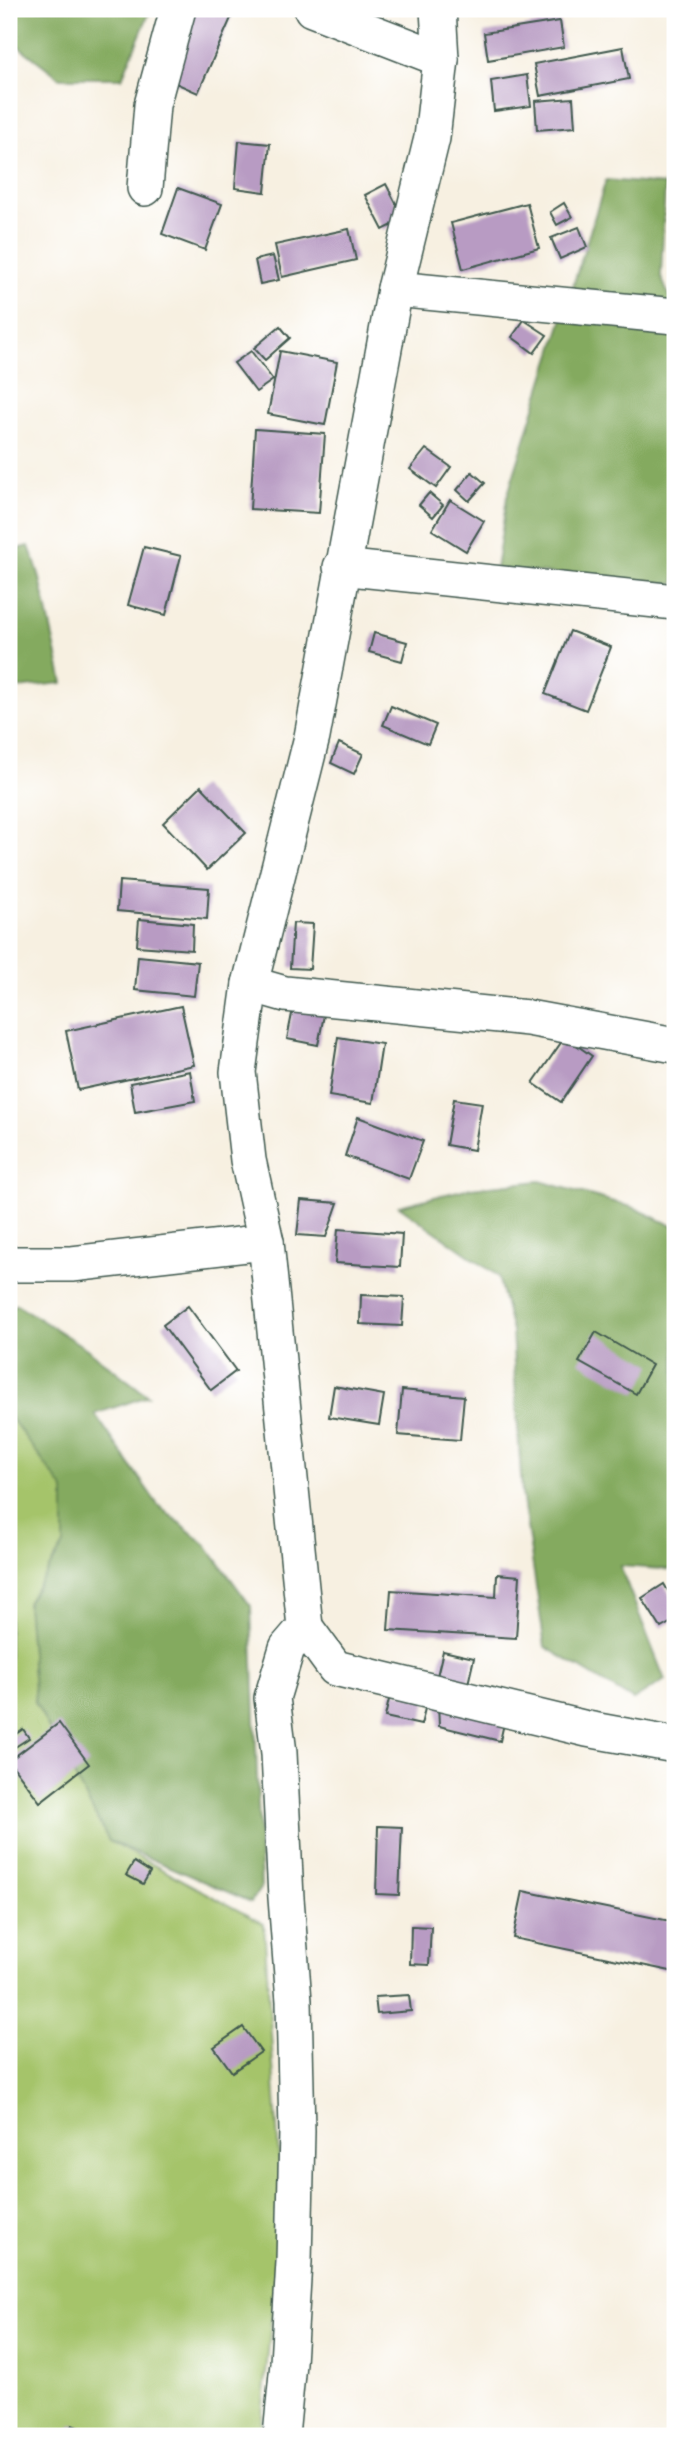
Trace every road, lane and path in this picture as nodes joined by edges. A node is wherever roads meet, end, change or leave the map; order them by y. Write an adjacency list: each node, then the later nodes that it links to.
1 (178, 9): 5 (street)
2 (313, 9): 4 (street)
3 (438, 9): 4 (street)
4 (441, 59): 6 (street)
5 (145, 188)
6 (395, 289): 7 (street); 8 (street)
7 (675, 316)
8 (341, 568): 9 (street); 10 (street)
9 (675, 602)
10 (250, 984): 11 (street); 12 (street)
11 (675, 1045)
12 (266, 1242): 13 (street); 14 (street)
13 (9, 1264)
14 (304, 1627): 15 (street); 16 (street)
15 (675, 1745)
16 (281, 2436)

